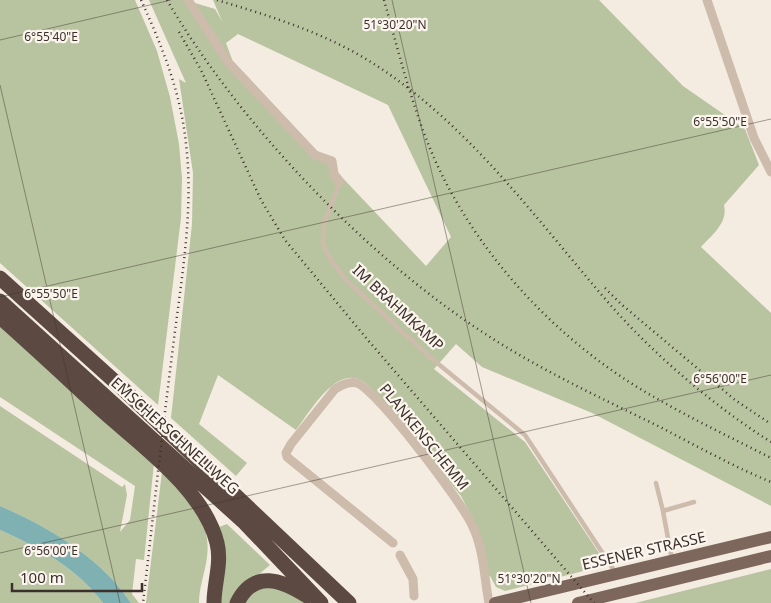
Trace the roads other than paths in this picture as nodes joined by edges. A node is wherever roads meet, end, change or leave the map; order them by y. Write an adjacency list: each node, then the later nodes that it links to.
1 (188, 0): 4 (street, IM BRAHMKAMP)
2 (707, 0): 3 (street)
3 (771, 172)
4 (340, 182): 16 (lane, IM BRAHMKAMP)
5 (0, 278): 21 (highway)
6 (0, 301): 20 (highway, EMSCHERSCHNELLWEG)
7 (0, 317): 18 (highway)
8 (656, 483): 10 (lane)
9 (694, 502): 10 (lane)
10 (663, 510): 15 (lane)
11 (771, 537): 15 (main road, ESSENER STRASSE)
12 (393, 543): 22 (street, PLANKENSCHEMM)
13 (400, 554): 17 (street)
14 (771, 556): 24 (main road)
15 (672, 561): 16 (main road, ESSENER STRASSE)
16 (617, 575): 23 (main road, ESSENER STRASSE)
17 (414, 596)
18 (214, 603)
19 (237, 603): 20 (highway)
20 (319, 603)
21 (349, 603)
22 (489, 603)
23 (495, 603)
24 (578, 603)

